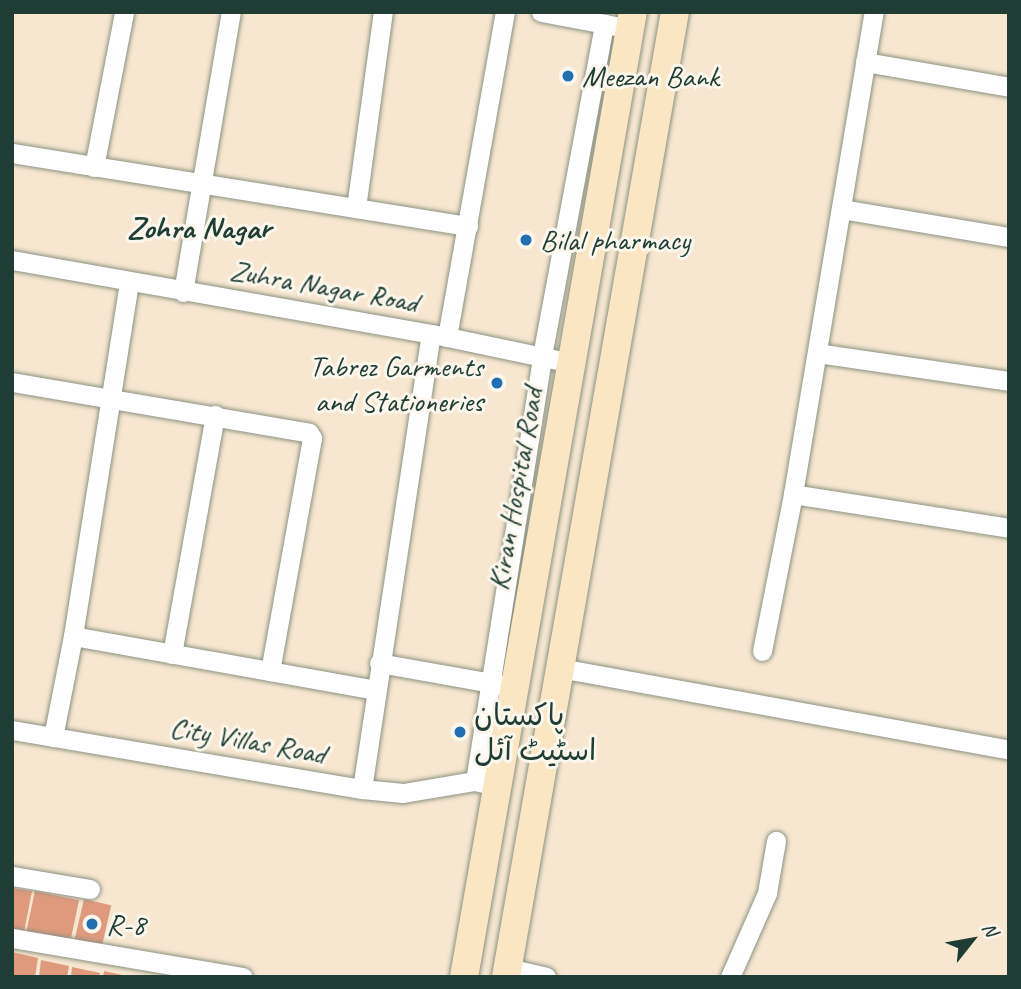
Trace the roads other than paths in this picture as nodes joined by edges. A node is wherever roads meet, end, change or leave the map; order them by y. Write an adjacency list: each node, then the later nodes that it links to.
1 (124, 12): 12 (street)
2 (231, 12): 13 (street)
3 (383, 12): 14 (street)
4 (505, 12): 16 (street)
5 (541, 12): 8 (street)
6 (675, 12): 35 (main road)
7 (874, 12): 9 (street)
8 (623, 21): 23 (street); 24 (main road, Kiran Hospital Road)
9 (865, 62): 10 (street); 15 (street)
10 (1009, 86)
11 (12, 153): 12 (street)
12 (94, 167): 13 (street)
13 (202, 184): 14 (street); 20 (street)
14 (356, 208): 16 (street)
15 (841, 209): 17 (street); 22 (street)
16 (468, 226): 21 (street)
17 (1009, 237)
18 (12, 260): 19 (street, Zuhra Nagar Road)
19 (129, 282): 20 (street, Zuhra Nagar Road); 27 (street)
20 (183, 292): 21 (street, Zuhra Nagar Road)
21 (439, 335): 23 (street, Zuhra Nagar Road); 34 (street)
22 (817, 353): 25 (street); 29 (street)
23 (542, 356): 24 (street, Zuhra Nagar Road); 37 (street)
24 (571, 363): 37 (main road, Kiran Hospital Road)
25 (1009, 381)
26 (12, 382): 27 (street)
27 (111, 399): 28 (street); 31 (street)
28 (215, 415): 33 (street); 36 (street)
29 (793, 494): 30 (street); 32 (street)
30 (1009, 528)
31 (73, 636): 33 (street); 40 (street)
32 (762, 652)
33 (172, 654): 36 (street)
34 (379, 663): 37 (street); 38 (street)
35 (560, 668): 41 (street); 48 (main road)
36 (270, 671): 38 (street)
37 (502, 685): 42 (main road, Kiran Hospital Road)
38 (375, 690): 43 (street)
39 (12, 730): 40 (street, City Villas Road)
40 (53, 737): 43 (street, City Villas Road)
41 (1009, 750)
42 (486, 784): 43 (street, City Villas Road); 50 (main road, Kiran Hospital Road)
43 (362, 789)
44 (776, 841): 52 (street)
45 (12, 876): 46 (street)
46 (90, 889)
47 (12, 937): 49 (street)
48 (507, 973): 51 (street)
49 (243, 977)
50 (464, 977)
51 (546, 977)
52 (730, 977)

